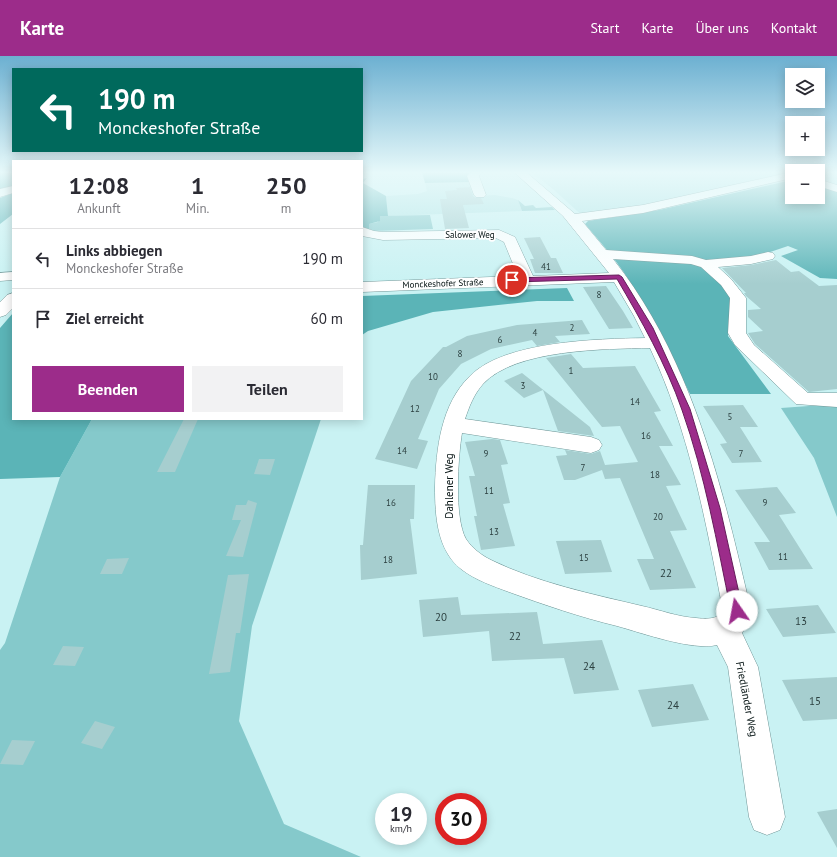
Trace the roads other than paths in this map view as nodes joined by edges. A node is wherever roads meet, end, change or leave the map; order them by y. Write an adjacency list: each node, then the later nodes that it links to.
1 (564, 209): 3 (street)
2 (640, 209): 3 (street)
3 (573, 218): 5 (street)
4 (363, 231): 11 (street, Salower Weg)
5 (603, 254): 7 (street); 10 (street)
6 (768, 256): 7 (street)
7 (706, 264): 16 (street)
8 (12, 276): 9 (street)
9 (0, 277)
10 (619, 277): 11 (street, Monckeshofer Straße); 15 (street)
11 (527, 280): 12 (street, Monckeshofer Straße)
12 (363, 287)
13 (12, 299): 14 (street)
14 (0, 312)
15 (657, 343): 17 (street, Dahlener Weg); 19 (street)
16 (837, 400)
17 (454, 425): 18 (street); 19 (street, Dahlener Weg)
18 (591, 445)
19 (724, 629): 20 (street, Friedländer Weg)
20 (767, 817)

